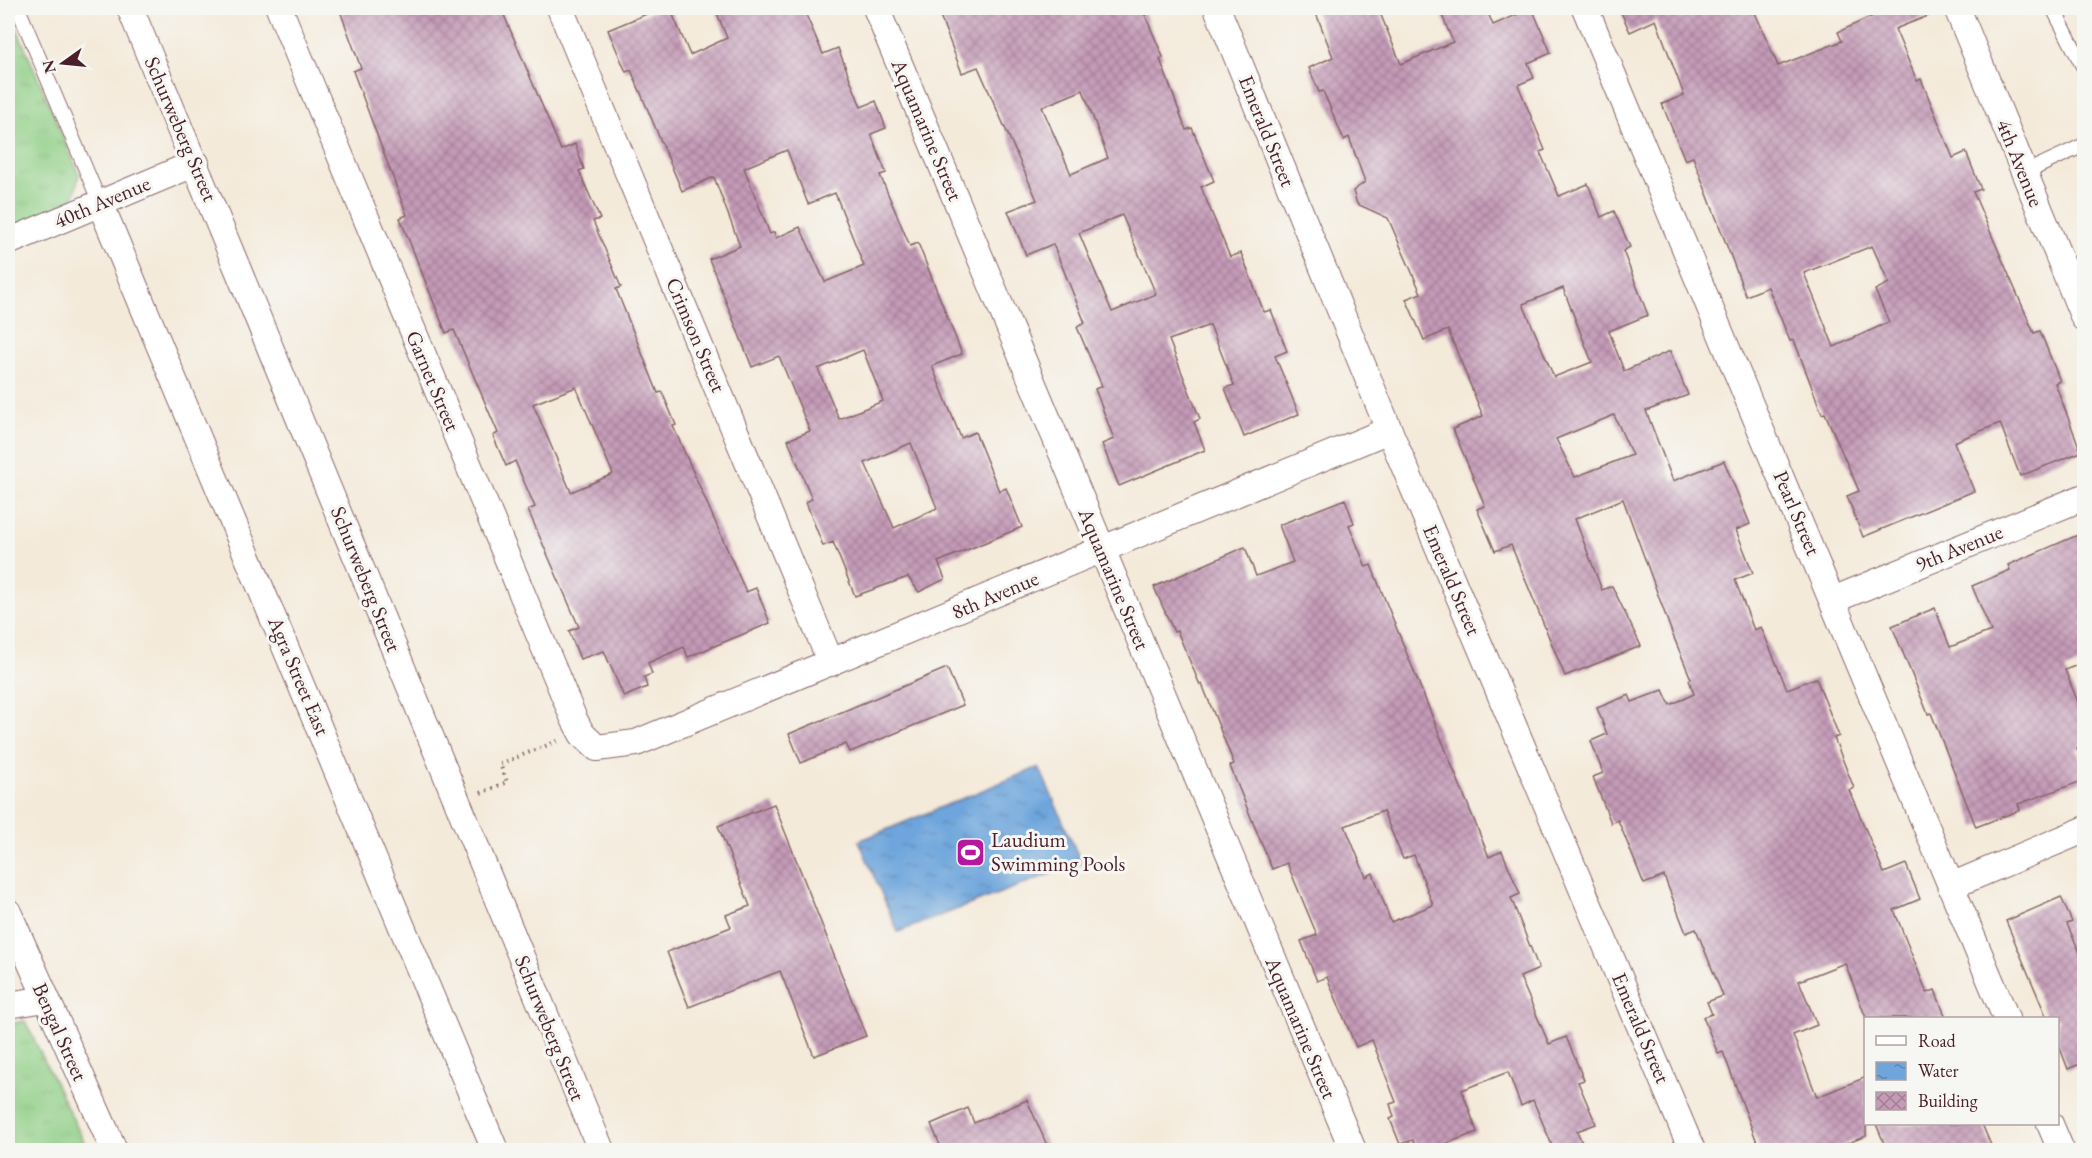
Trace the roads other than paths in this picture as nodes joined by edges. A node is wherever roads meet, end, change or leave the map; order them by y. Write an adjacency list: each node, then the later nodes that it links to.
1 (18, 8): 14 (lane)
2 (130, 8): 12 (street, Schurweberg Street)
3 (279, 8): 22 (street, Garnet Street)
4 (560, 8): 21 (street, Crimson Street)
5 (876, 8): 19 (street, Aquamarine Street)
6 (1217, 8): 17 (street, Emerald Street)
7 (1585, 8): 20 (street, Pearl Street)
8 (1957, 8): 13 (street, 4th Avenue)
9 (2054, 8): 10 (lane)
10 (2085, 68)
11 (2085, 145): 13 (lane)
12 (196, 164): 14 (street, 40th Avenue); 32 (street, Schurweberg Street)
13 (2024, 173): 16 (street, 4th Avenue)
14 (100, 203): 15 (street, 40th Avenue); 31 (street, Agra Street East)
15 (8, 242)
16 (2085, 318)
17 (1389, 430): 19 (street, 8th Avenue); 34 (street, Emerald Street)
18 (2085, 497): 20 (street, 9th Avenue)
19 (1102, 550): 21 (street, 8th Avenue); 33 (street, Aquamarine Street)
20 (1833, 600): 24 (street, Pearl Street)
21 (831, 663): 22 (street, 8th Avenue)
22 (597, 748)
23 (2085, 831): 24 (street)
24 (1951, 886): 28 (street, Pearl Street)
25 (8, 912): 26 (street, Bengal Street)
26 (46, 999): 27 (street); 30 (street, Bengal Street)
27 (8, 1005)
28 (2006, 1017)
29 (2050, 1125): 35 (street)
30 (114, 1150)
31 (495, 1150)
32 (601, 1150)
33 (1353, 1150)
34 (1692, 1150)
35 (2061, 1150)

